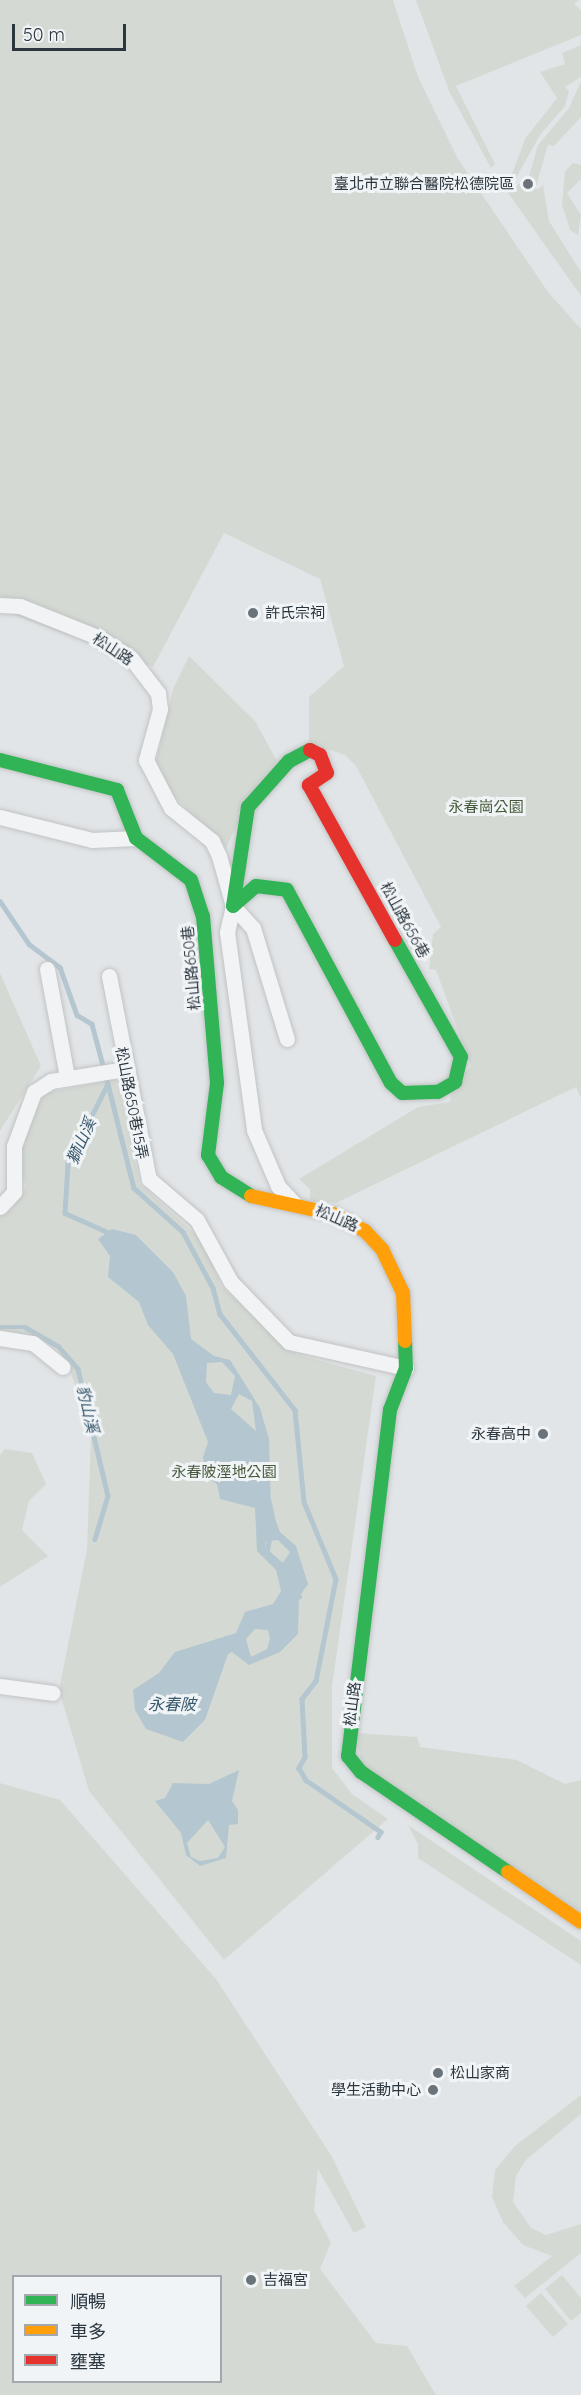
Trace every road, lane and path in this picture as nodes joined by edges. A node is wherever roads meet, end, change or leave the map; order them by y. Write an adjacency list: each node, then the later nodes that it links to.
1 (0, 605): 5 (street, 松山路)
2 (0, 760): 4 (street)
3 (0, 817): 4 (street)
4 (136, 838): 14 (street, 松山路650巷)
5 (222, 867): 6 (street); 8 (street, 松山路)
6 (236, 878): 7 (street); 7 (street, 松山路656巷); 8 (street, 松山路656巷)
7 (256, 886): 8 (street)
8 (233, 906): 11 (street); 14 (street, 松山路)
9 (47, 969): 13 (street)
10 (109, 976): 12 (street, 松山路650巷15弄)
11 (287, 1039)
12 (124, 1069): 13 (street); 18 (street, 松山路650巷15弄)
13 (67, 1077): 15 (street)
14 (294, 1203): 18 (street, 松山路)
15 (0, 1207)
16 (0, 1338): 17 (street)
17 (62, 1352)
18 (406, 1368): 21 (street, 松山路)
19 (0, 1686): 20 (street)
20 (53, 1694)
21 (581, 1922)

